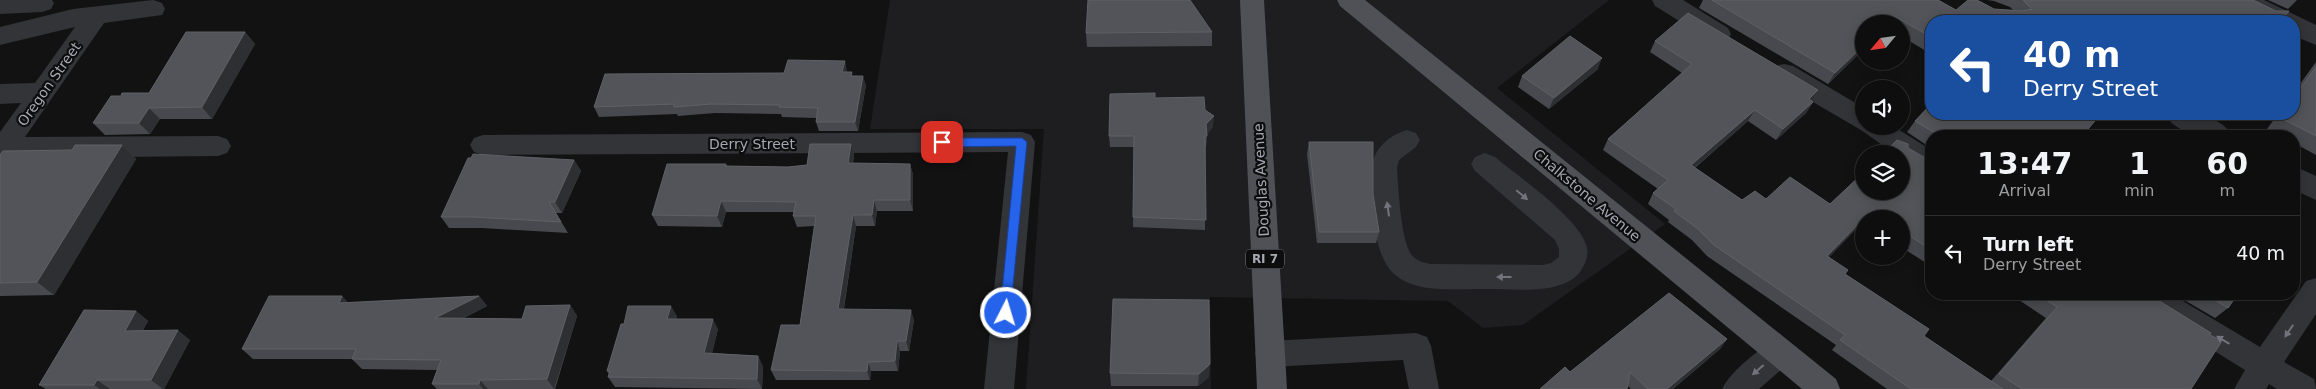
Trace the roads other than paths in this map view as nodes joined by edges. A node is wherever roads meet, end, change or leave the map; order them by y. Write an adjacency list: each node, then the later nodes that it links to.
1 (1252, 0): 32 (main road, Douglas Avenue / RI 7)
2 (1349, 0): 31 (main road, Chalkstone Avenue)
3 (1664, 0): 13 (street)
4 (2243, 0): 9 (street)
5 (42, 3): 6 (street)
6 (0, 5)
7 (152, 10): 8 (street)
8 (97, 14): 11 (street); 15 (street, Oregon Street)
9 (2274, 15)
10 (2300, 28): 12 (street)
11 (0, 36)
12 (2316, 36)
13 (1739, 46)
14 (1764, 61): 17 (street)
15 (43, 92): 16 (street); 24 (street, Oregon Street)
16 (0, 94)
17 (1855, 117)
18 (2189, 120): 19 (street)
19 (2208, 130)
20 (1886, 135): 25 (street)
21 (1407, 140): 26 (street, one-way to 21)
22 (483, 145): 34 (street, Derry Street)
23 (218, 146): 24 (street)
24 (2, 151)
25 (1925, 159)
26 (1485, 164)
27 (2300, 180): 28 (street)
28 (2316, 189)
29 (2316, 290): 33 (street, one-way to 33)
30 (2155, 300): 33 (street, one-way to 30)
31 (1780, 352): 37 (street, one-way to 37); 38 (main road, Chalkstone Avenue)
32 (1270, 354): 35 (main road, Douglas Avenue / RI 7); 36 (street)
33 (2257, 377): 39 (street)
34 (999, 389)
35 (1272, 389)
36 (1424, 389)
37 (1737, 389)
38 (1825, 389)
39 (2303, 389)

